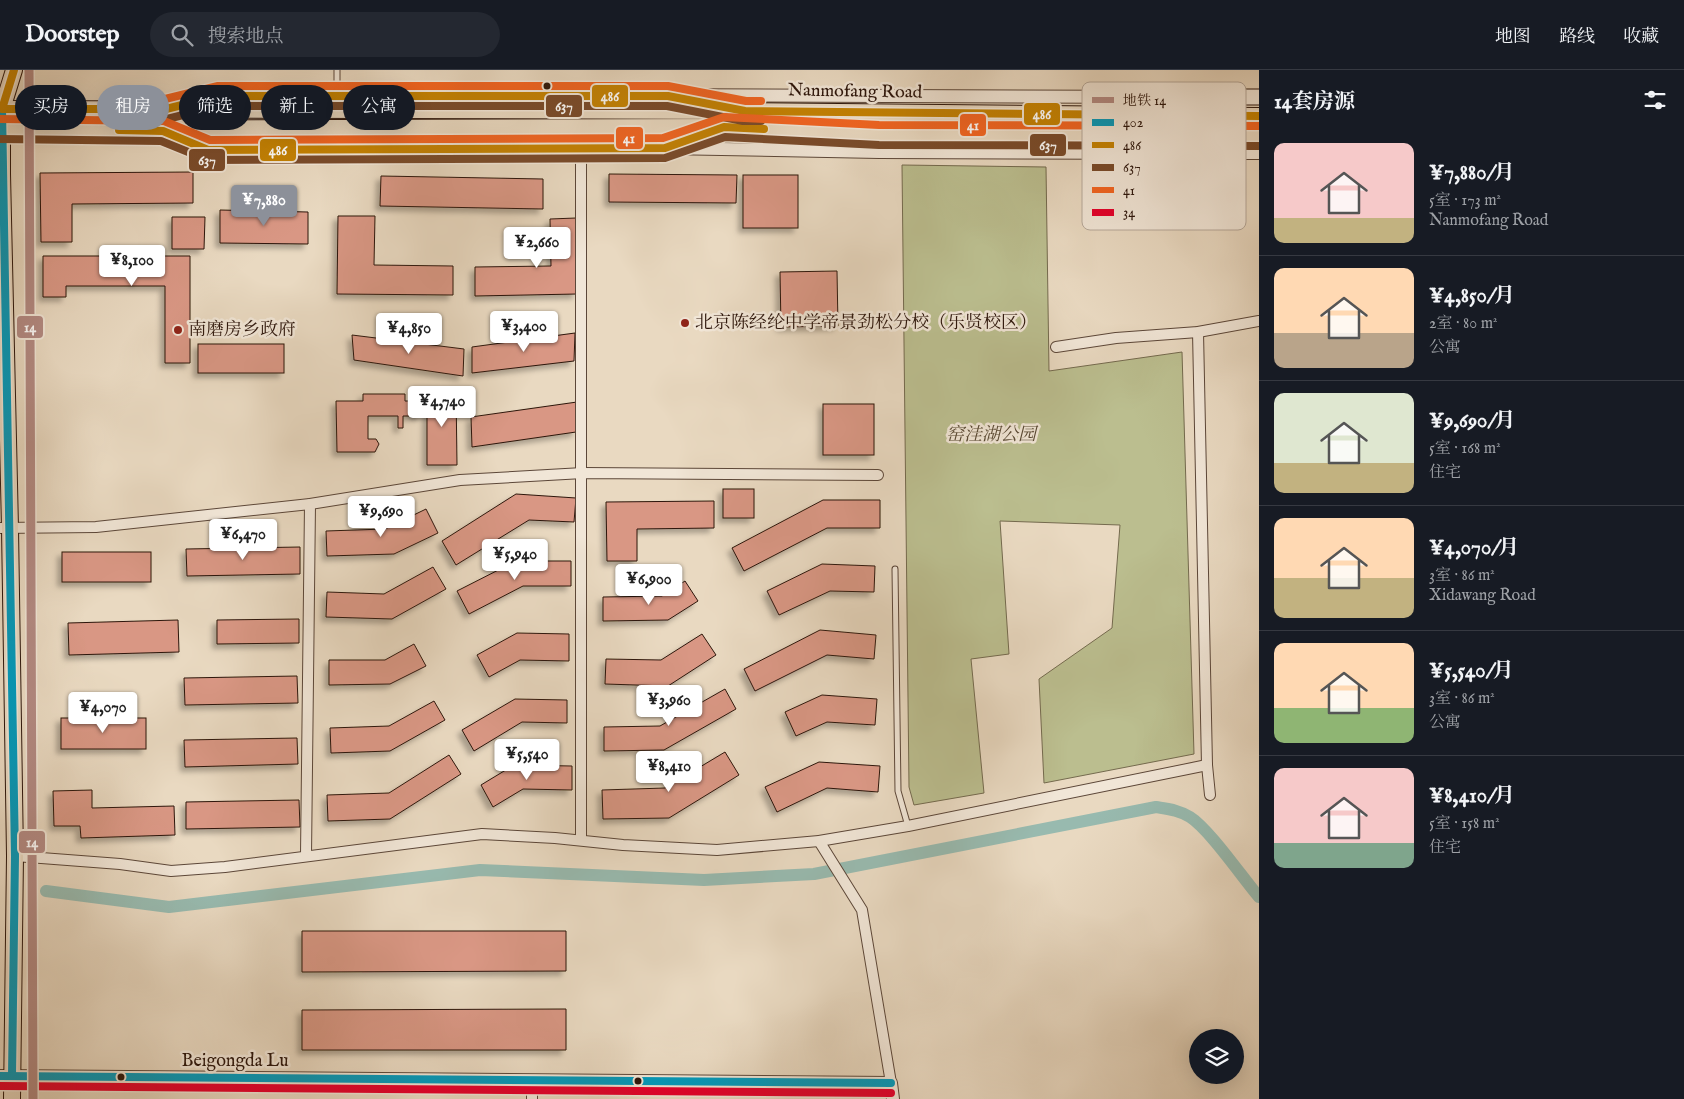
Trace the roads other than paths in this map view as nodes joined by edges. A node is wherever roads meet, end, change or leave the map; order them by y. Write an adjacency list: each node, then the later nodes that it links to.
1 (14, 70): 8 (main road)
2 (337, 70): 3 (lane)
3 (337, 94): 4 (street); 9 (street)
4 (668, 96): 5 (street); 12 (street)
5 (1082, 97)
6 (1246, 97): 7 (main road)
7 (1259, 97)
8 (1, 109): 10 (main road, Nanmofang Road); 17 (main road)
9 (169, 109)
10 (97, 110)
11 (169, 110): 12 (main road, Nanmofang Road)
12 (745, 111): 13 (main road, Nanmofang Road)
13 (1082, 115)
14 (1246, 116): 15 (main road, Nanmofang Road)
15 (1259, 116)
16 (724, 128): 20 (main road); 21 (main road); 24 (street)
17 (1, 129): 18 (main road); 35 (main road)
18 (97, 130)
19 (163, 130): 25 (street)
20 (169, 130)
21 (1082, 136)
22 (1246, 136): 23 (main road)
23 (1259, 136)
24 (665, 148): 25 (street); 26 (street)
25 (581, 150): 32 (street)
26 (1082, 153)
27 (1246, 153): 28 (street)
28 (1259, 153)
29 (1259, 321): 30 (street)
30 (1198, 332): 31 (street); 37 (street)
31 (1056, 347)
32 (583, 473): 33 (street); 34 (street); 40 (street)
33 (878, 475)
34 (310, 504): 35 (street); 42 (street)
35 (5, 528): 43 (main road)
36 (895, 569): 39 (lane)
37 (1207, 765): 38 (street); 39 (street)
38 (1210, 795)
39 (908, 826): 41 (street)
40 (581, 840): 41 (street); 42 (street)
41 (819, 841): 46 (street)
42 (306, 855): 43 (street)
43 (15, 856): 44 (main road)
44 (6, 1075): 45 (street, Beigongda Lu); 47 (main road)
45 (532, 1080): 46 (street, Beigongda Lu); 48 (street)
46 (891, 1083): 49 (street)
47 (12, 1099)
48 (532, 1099)
49 (893, 1099)

